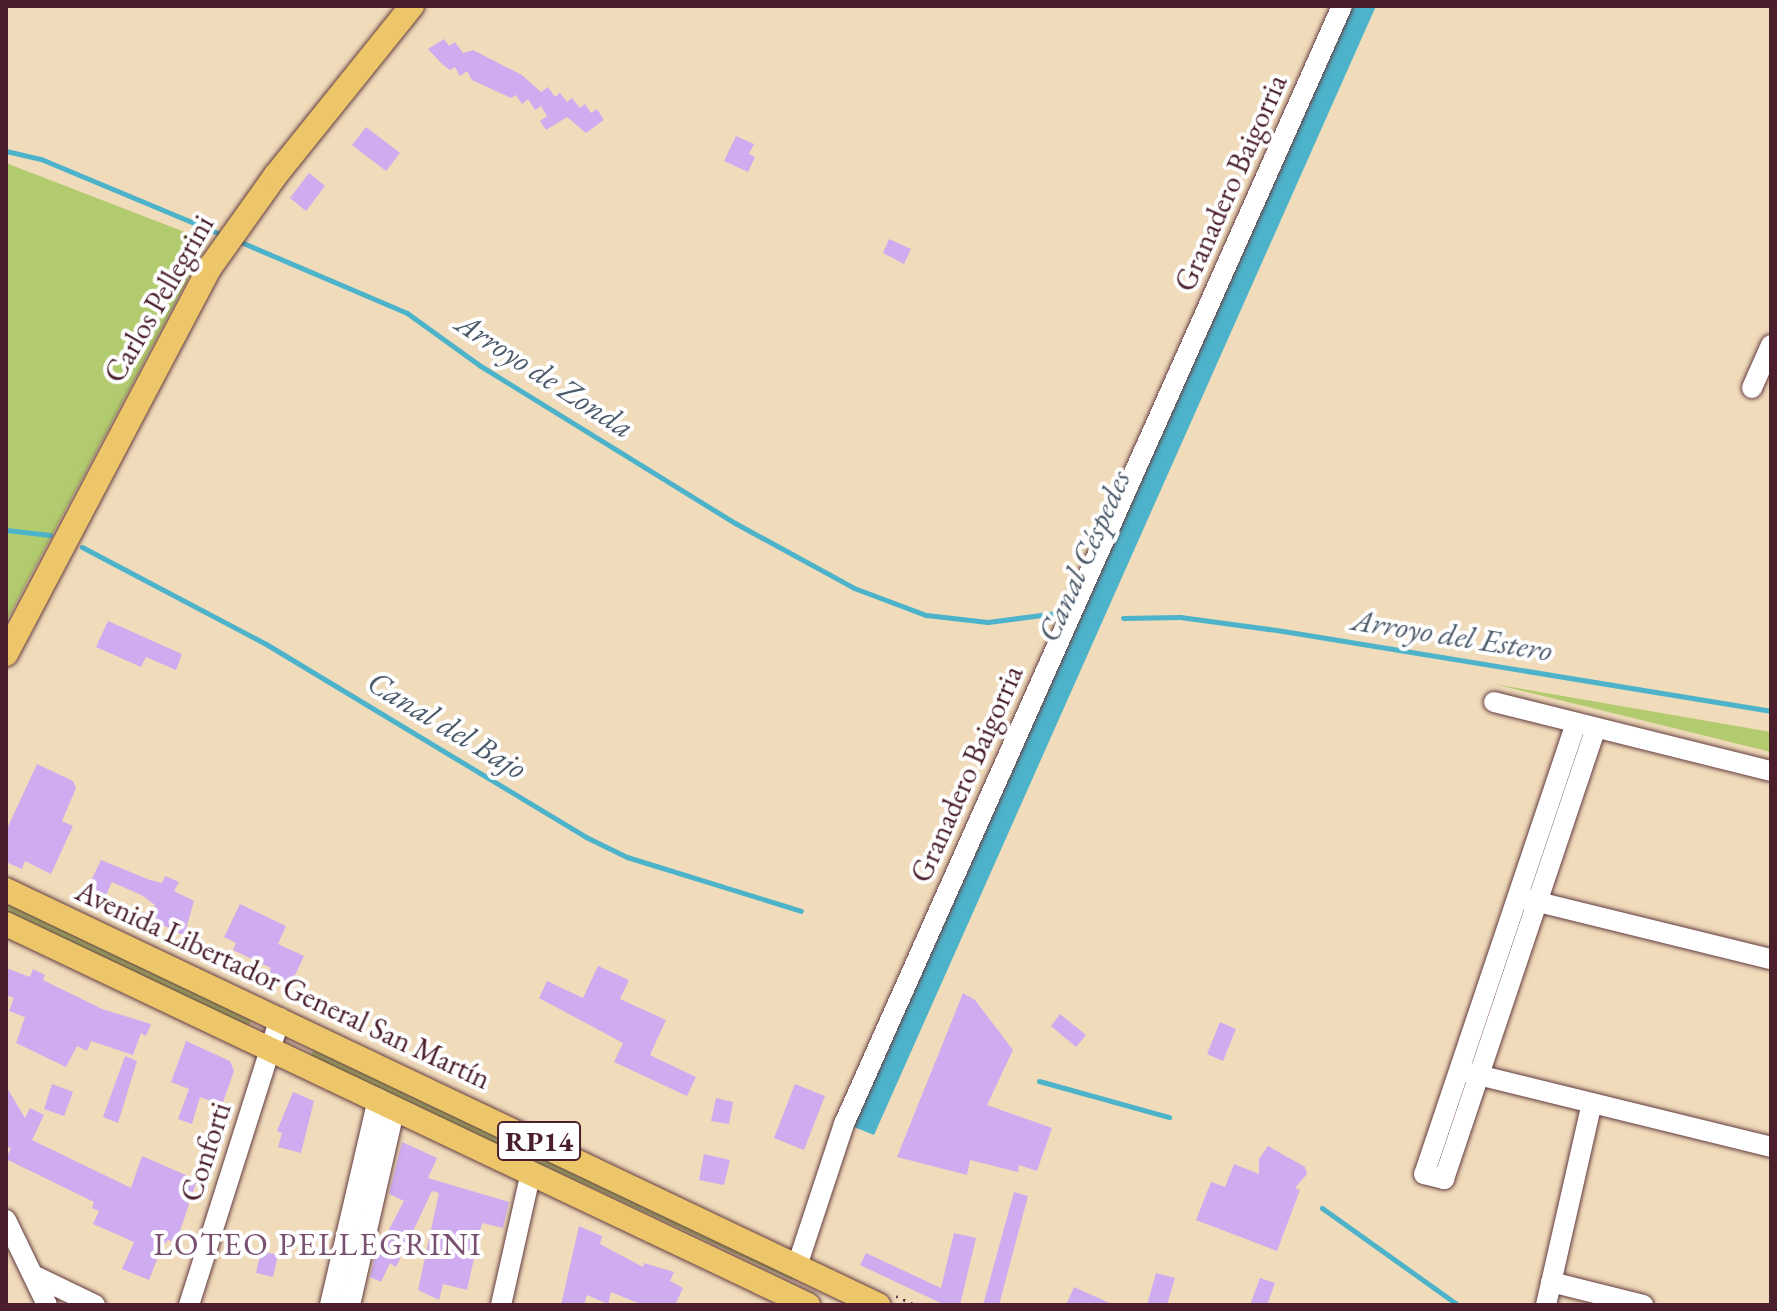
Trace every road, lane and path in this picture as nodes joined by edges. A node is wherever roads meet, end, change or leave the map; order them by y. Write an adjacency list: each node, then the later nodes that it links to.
1 (412, 6): 5 (main road, Carlos Pellegrini)
2 (1342, 6): 23 (street, Granadero Baigorria)
3 (1771, 345): 4 (street)
4 (1752, 388)
5 (6, 654)
6 (1494, 702): 7 (street)
7 (1576, 723): 8 (street); 11 (street)
8 (1596, 728): 9 (street); 11 (street)
9 (1771, 771)
10 (6, 890): 14 (main road, Avenida Libertador General San Martín / RP14)
11 (1528, 899): 13 (street); 16 (street); 17 (street)
12 (6, 924): 15 (main road, Avenida Libertador General San Martín / RP14)
13 (1771, 959)
14 (280, 1018): 15 (street, Conforti); 23 (main road, Avenida Libertador General San Martín / RP14)
15 (270, 1049): 18 (main road, Avenida Libertador General San Martín / RP14); 29 (street, Conforti)
16 (1459, 1070): 17 (street); 17 (street)
17 (1479, 1075): 19 (street)
18 (386, 1103): 21 (main road, Avenida Libertador General San Martín / RP14); 30 (street); 31 (street)
19 (1592, 1103): 20 (street); 25 (street)
20 (1771, 1147)
21 (531, 1172): 32 (street); 33 (main road, Avenida Libertador General San Martín / RP14)
22 (6, 1220): 24 (street)
23 (808, 1271): 26 (main road, Avenida Libertador General San Martín / RP14); 33 (street, Granadero Baigorria)
24 (33, 1275): 27 (street); 28 (street)
25 (1551, 1282): 35 (street); 36 (street)
26 (841, 1297): 34 (main road, Avenida Libertador General San Martín / RP14)
27 (47, 1305)
28 (95, 1305)
29 (189, 1305)
30 (330, 1305)
31 (350, 1305)
32 (501, 1305)
33 (807, 1305)
34 (878, 1305)
35 (1546, 1305)
36 (1643, 1305)

